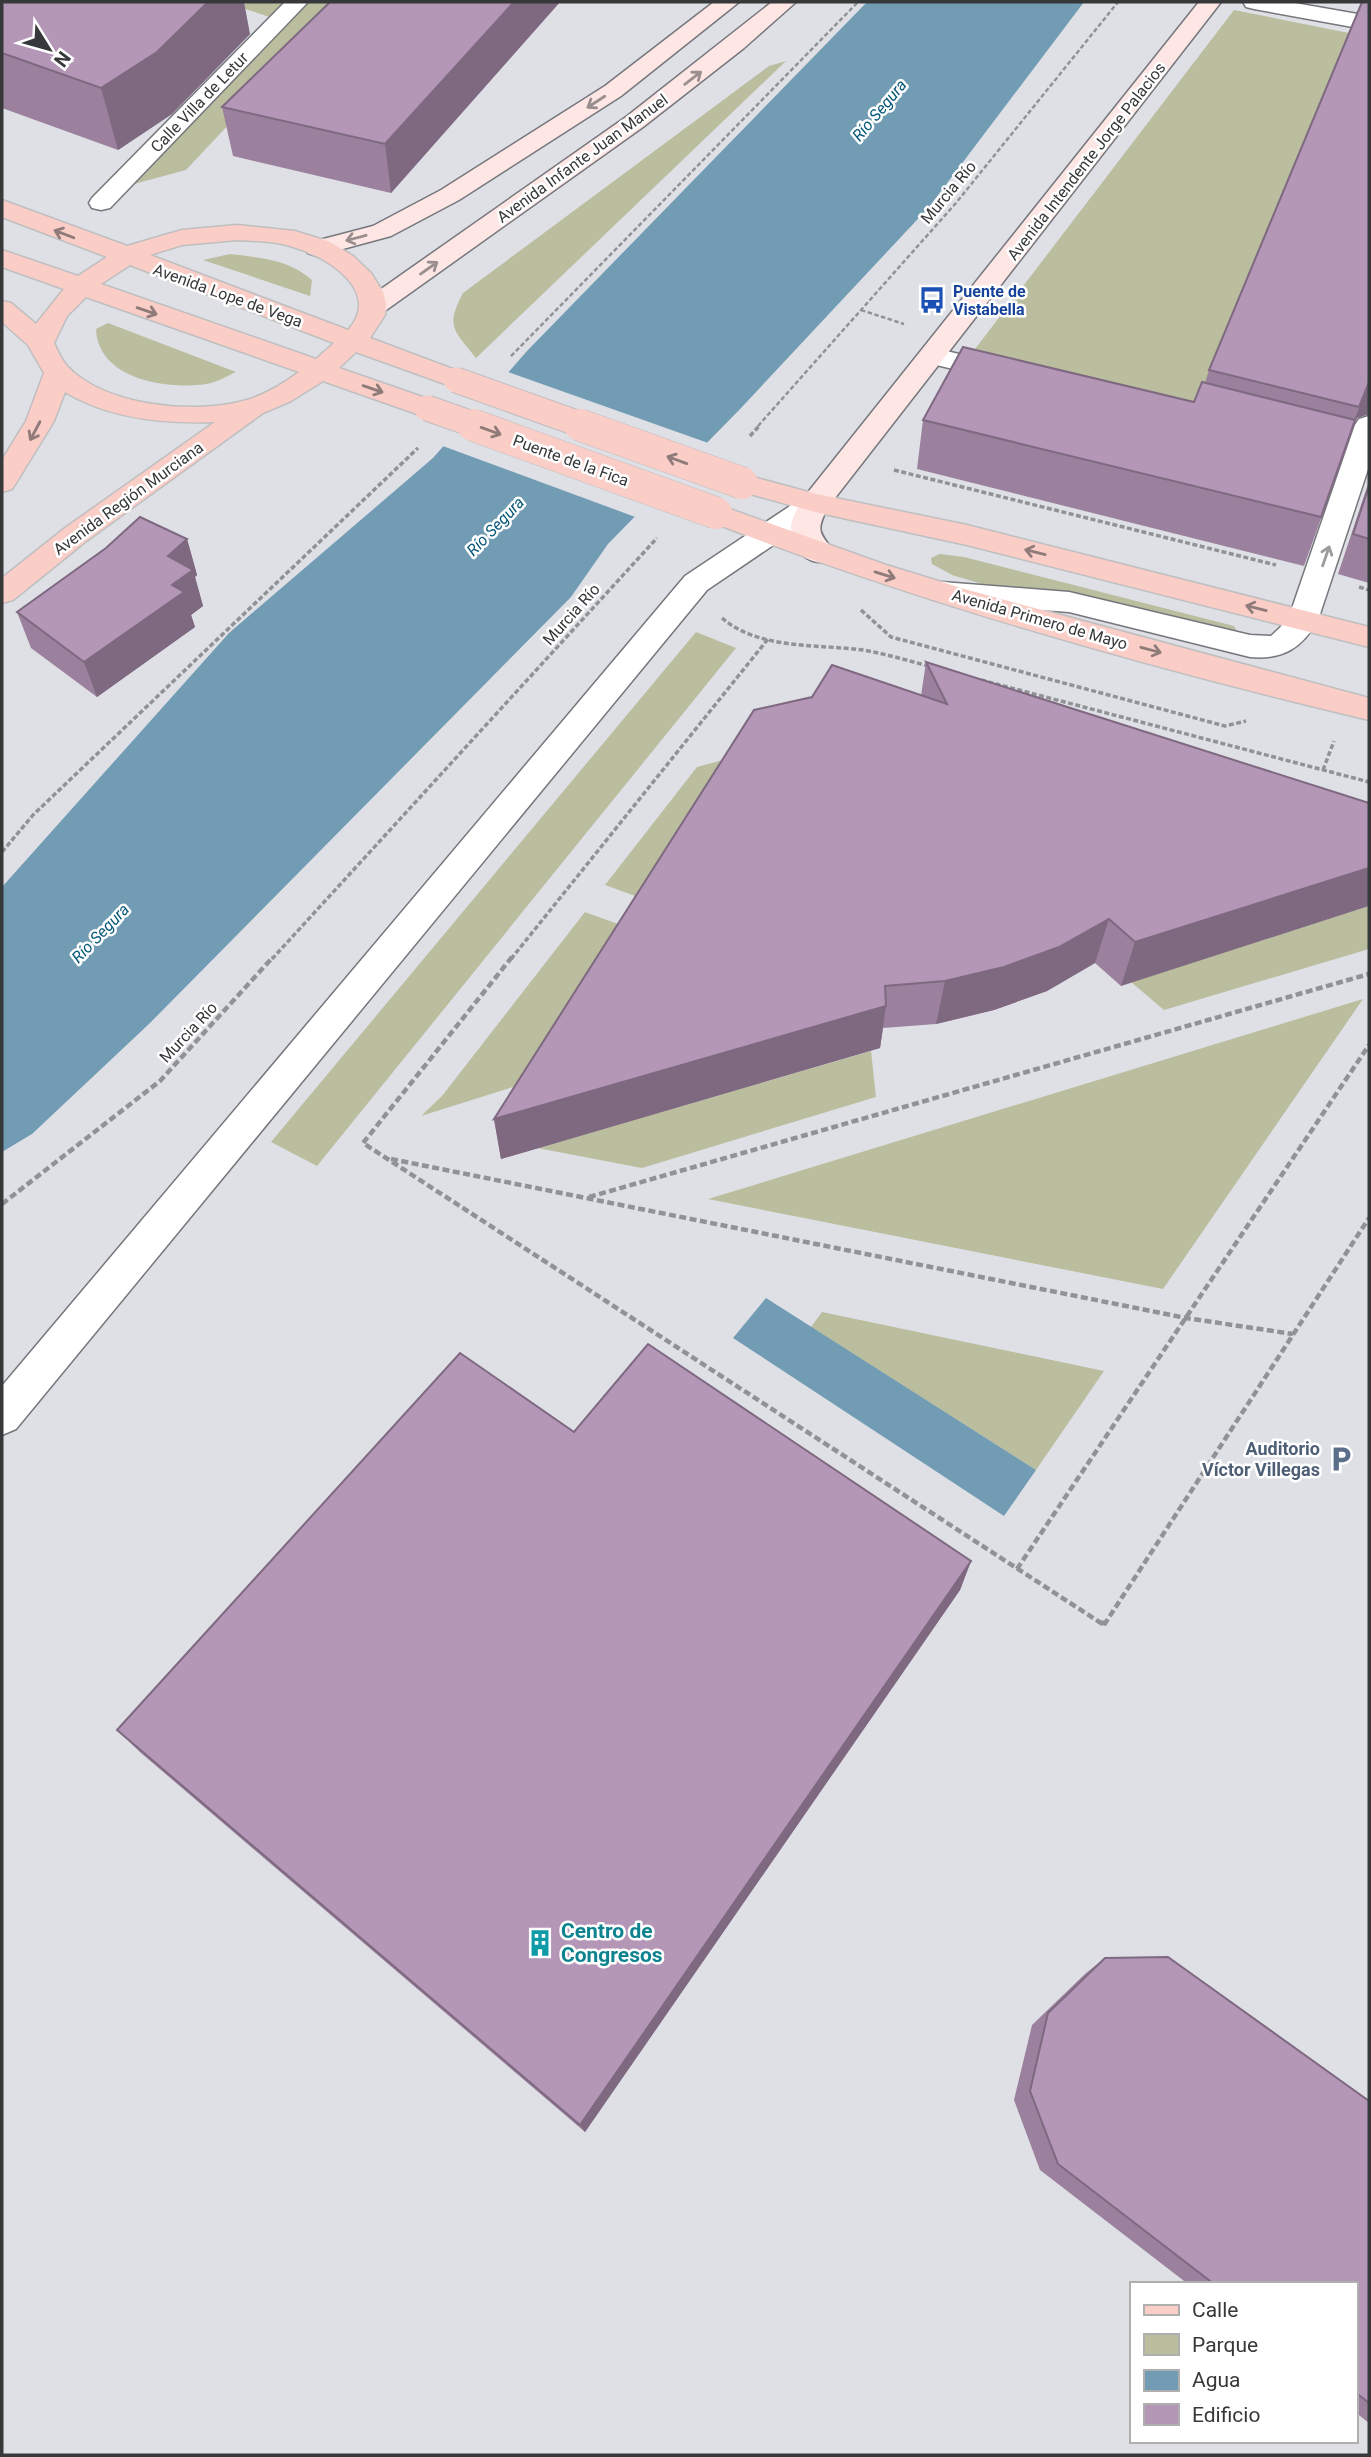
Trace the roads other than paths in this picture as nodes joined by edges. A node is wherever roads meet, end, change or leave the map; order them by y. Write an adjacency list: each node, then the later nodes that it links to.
1 (297, 2): 7 (street, Calle Villa de Letur)
2 (728, 2): 9 (main road, one-way to 9)
3 (785, 2): 13 (main road, Avenida Infante Juan Manuel, one-way to 3)
4 (1210, 2): 17 (main road, Avenida Intendente Jorge Palacios)
5 (1254, 2): 6 (street)
6 (1369, 23)
7 (101, 203)
8 (3, 209): 10 (main road, Avenida Lope de Vega, one-way to 8)
9 (317, 248): 10 (main road); 13 (main road)
10 (123, 256): 12 (main road); 15 (main road, Avenida Lope de Vega)
11 (2, 258): 12 (main road)
12 (82, 288): 16 (main road); 18 (main road, one-way to 18)
13 (373, 307): 15 (main road)
14 (2, 309): 16 (main road)
15 (353, 341): 18 (main road); 25 (main road, Avenida Lope de Vega, one-way to 15, bridge)
16 (41, 342): 19 (main road)
17 (934, 356): 20 (street); 25 (main road, Avenida Intendente Jorge Palacios)
18 (319, 371): 21 (main road); 26 (main road, Puente de la Fica, one-way to 26, bridge)
19 (58, 373): 21 (main road); 24 (main road, one-way to 24)
20 (1036, 381)
21 (257, 406): 30 (main road, Avenida Región Murciana)
22 (1369, 425): 23 (street)
23 (1352, 461): 31 (street, one-way to 23)
24 (2, 483)
25 (815, 503): 27 (street); 28 (main road, Avenida Intendente Jorge Palacios); 31 (main road, one-way to 25)
26 (716, 513): 27 (main road, Avenida Primero de Mayo)
27 (769, 534): 28 (main road, Avenida Primero de Mayo); 34 (street)
28 (820, 554): 29 (main road, Avenida Primero de Mayo, one-way to 29)
29 (942, 592): 31 (street); 33 (main road, Avenida Primero de Mayo, one-way to 33)
30 (2, 593)
31 (1303, 620): 32 (main road)
32 (1369, 637)
33 (1369, 709)
34 (2, 1416)

